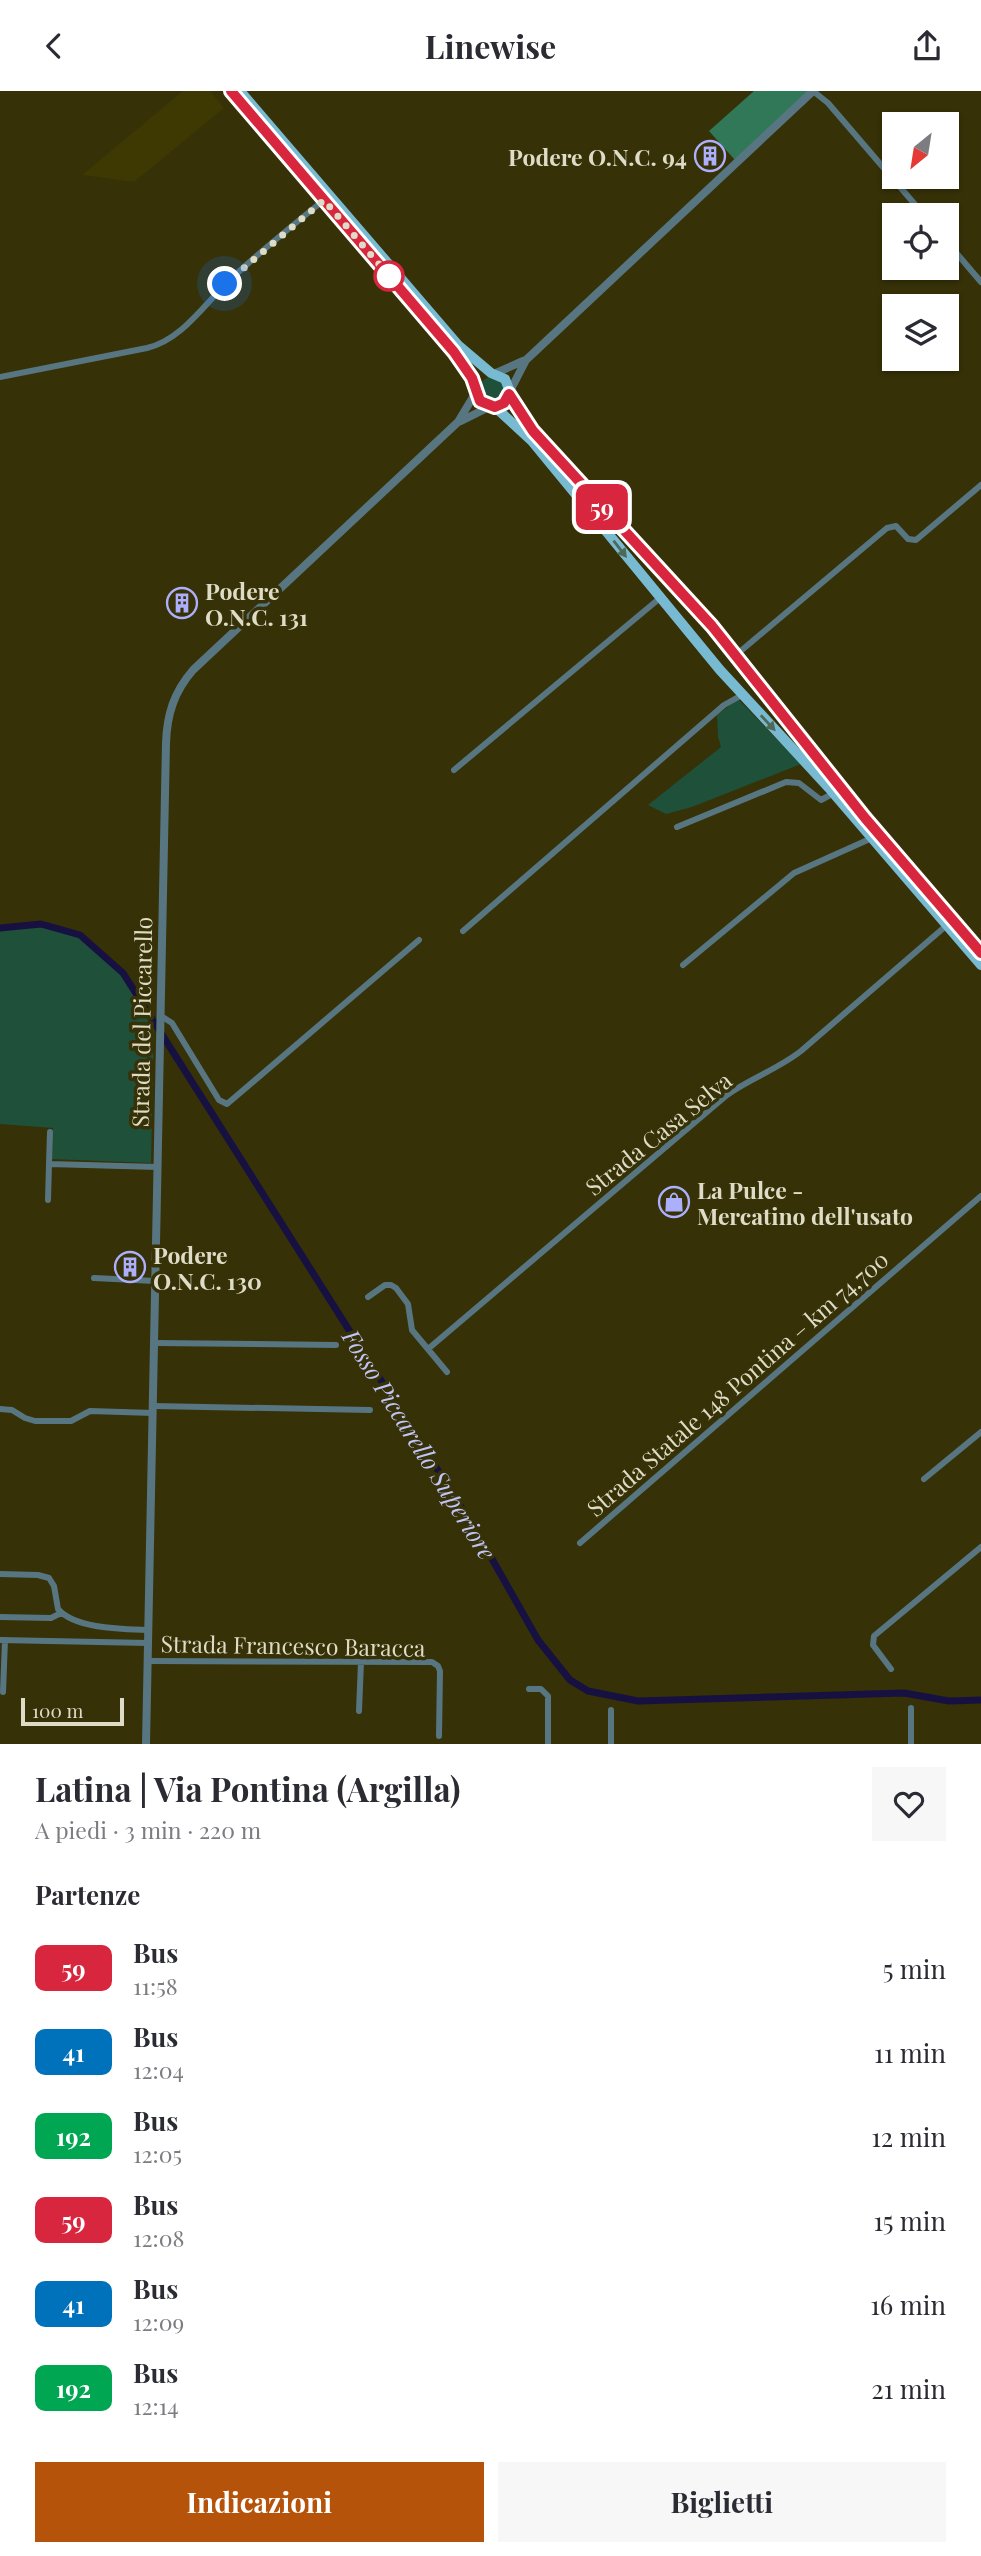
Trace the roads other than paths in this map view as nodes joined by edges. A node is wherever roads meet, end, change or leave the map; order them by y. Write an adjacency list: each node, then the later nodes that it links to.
1 (231, 91): 4 (main road)
2 (240, 91): 9 (main road)
3 (813, 91): 5 (street); 8 (street)
4 (324, 200): 10 (street); 11 (main road)
5 (914, 203)
6 (959, 256): 7 (street)
7 (981, 282)
8 (526, 360): 9 (street); 12 (street)
9 (494, 373): 11 (main road); 12 (main road)
10 (0, 377)
11 (476, 389): 13 (main road); 14 (street, Strada del Piccarello)
12 (509, 392): 13 (main road); 17 (main road)
13 (492, 407): 14 (street, Strada del Piccarello); 16 (main road, one-way to 16)
14 (458, 422): 29 (street, Strada del Piccarello)
15 (981, 485): 17 (street)
16 (660, 598): 18 (main road); 19 (street)
17 (736, 656): 26 (main road)
18 (742, 695): 20 (main road, one-way to 20); 24 (street)
19 (454, 771)
20 (834, 793): 21 (street); 22 (main road)
21 (677, 827)
22 (872, 838): 23 (main road); 27 (street)
23 (947, 925): 28 (main road); 40 (street, Strada Casa Selva)
24 (463, 930)
25 (419, 940): 29 (street)
26 (981, 953)
27 (683, 965)
28 (981, 965)
29 (161, 1016): 32 (street, Strada del Piccarello)
30 (50, 1132): 31 (street)
31 (49, 1164): 32 (street); 34 (street)
32 (158, 1167): 36 (street, Strada del Piccarello)
33 (981, 1196): 47 (street, Strada Statale 148 Pontina – km 74,700)
34 (48, 1200)
35 (94, 1278): 36 (street)
36 (155, 1282): 38 (street, Strada del Piccarello)
37 (368, 1297): 40 (street)
38 (154, 1343): 39 (street); 44 (street, Strada del Piccarello)
39 (336, 1345)
40 (428, 1349): 41 (street)
41 (447, 1372)
42 (0, 1409): 44 (street)
43 (370, 1409): 44 (street)
44 (153, 1410): 52 (street, Strada del Piccarello)
45 (981, 1433): 46 (street)
46 (924, 1479)
47 (580, 1543)
48 (981, 1547): 57 (street)
49 (0, 1574): 50 (street)
50 (61, 1613): 51 (street); 52 (street)
51 (0, 1617)
52 (148, 1630): 54 (street, Strada del Piccarello)
53 (2, 1640): 54 (street); 59 (street)
54 (148, 1643): 55 (street, Strada del Piccarello)
55 (147, 1661): 56 (street, Strada Francesco Baracca); 64 (street, Strada del Piccarello)
56 (361, 1662): 62 (street); 63 (street, Strada Francesco Baracca)
57 (891, 1669)
58 (528, 1689): 65 (street)
59 (3, 1692)
60 (911, 1708): 67 (street)
61 (611, 1710): 66 (street)
62 (359, 1711)
63 (439, 1736)
64 (146, 1744)
65 (548, 1744)
66 (611, 1744)
67 (911, 1744)

